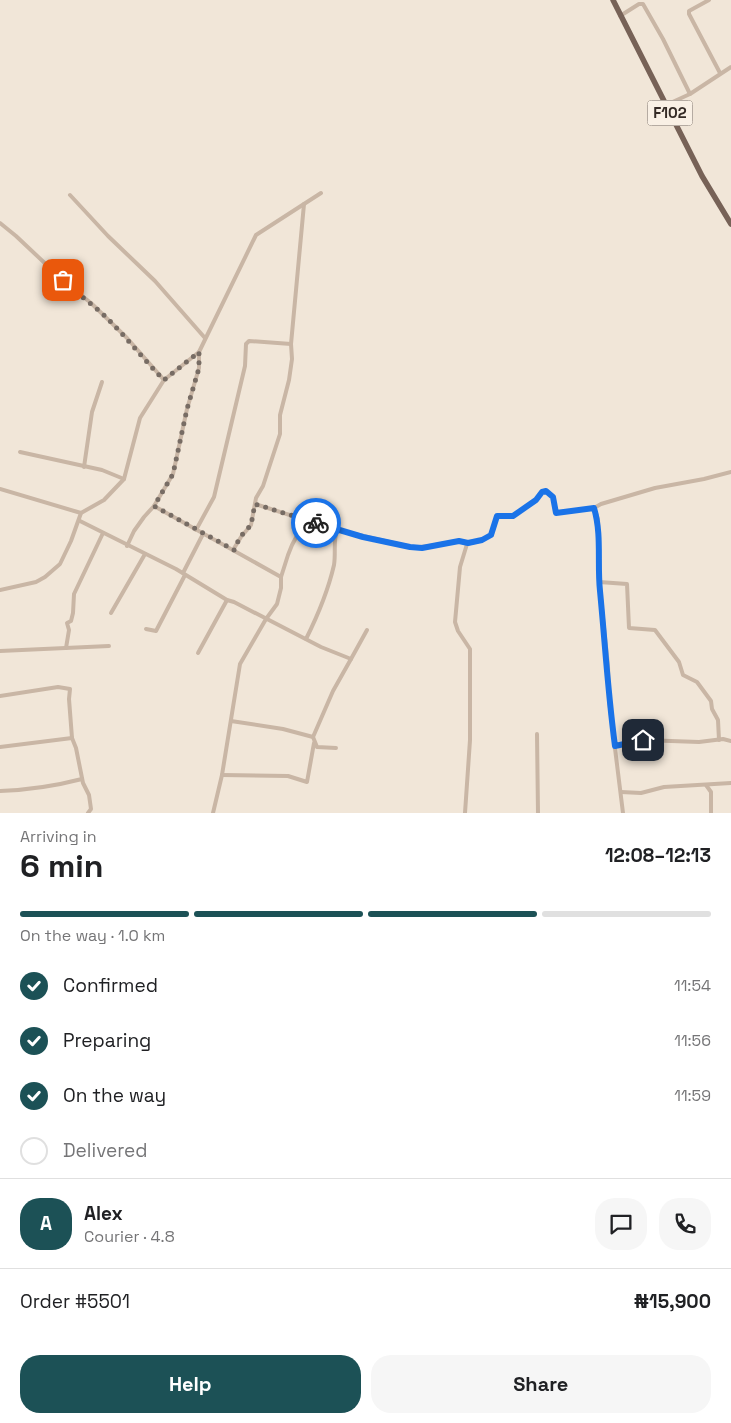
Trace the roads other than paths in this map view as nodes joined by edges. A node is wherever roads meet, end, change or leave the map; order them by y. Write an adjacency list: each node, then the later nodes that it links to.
1 (613, 0): 3 (main road, F102)
2 (709, 0): 5 (street)
3 (620, 16): 6 (street); 7 (main road, F102)
4 (731, 67): 5 (street)
5 (720, 73): 6 (street)
6 (690, 94): 7 (street)
7 (666, 105): 12 (main road, F102)
8 (321, 193): 10 (street)
9 (70, 195): 13 (street)
10 (304, 204): 13 (street); 14 (street)
11 (0, 223): 16 (street)
12 (731, 224)
13 (205, 338): 15 (street)
14 (291, 344): 23 (street); 29 (street)
15 (199, 352): 16 (street); 24 (street)
16 (164, 380): 21 (street)
17 (102, 382): 19 (street)
18 (20, 452): 19 (street)
19 (84, 467): 21 (street)
20 (731, 472): 25 (street)
21 (124, 479): 26 (street)
22 (0, 489): 26 (street)
23 (255, 504): 27 (street); 35 (street)
24 (154, 506): 29 (street); 34 (street)
25 (594, 508): 33 (street); 39 (street)
26 (82, 513): 28 (street)
27 (306, 519): 30 (street); 38 (street)
28 (80, 521): 31 (street); 40 (street)
29 (196, 530): 32 (street)
30 (337, 530): 33 (street); 46 (street)
31 (103, 533): 34 (street); 48 (street)
32 (203, 534): 35 (street); 37 (street)
33 (468, 543): 71 (street)
34 (127, 546): 36 (street)
35 (234, 550): 38 (street)
36 (145, 554): 37 (street); 42 (street)
37 (184, 574): 41 (street); 44 (street)
38 (281, 577): 43 (street)
39 (600, 582): 57 (street); 60 (street)
40 (0, 590)
41 (228, 600): 43 (street); 50 (street)
42 (111, 613)
43 (266, 618): 46 (street); 53 (street)
44 (146, 630)
45 (367, 630): 51 (street)
46 (306, 639): 51 (street)
47 (109, 646): 48 (street)
48 (66, 648): 49 (street)
49 (0, 651)
50 (198, 653)
51 (351, 659): 55 (street)
52 (0, 696): 56 (street)
53 (231, 721): 55 (street); 63 (street)
54 (537, 734): 72 (street)
55 (313, 737): 59 (street)
56 (72, 738): 61 (street); 64 (street)
57 (719, 740): 58 (street); 60 (street)
58 (731, 741)
59 (314, 743): 62 (street); 63 (street)
60 (615, 746): 68 (street)
61 (0, 747)
62 (336, 748)
63 (222, 775): 70 (street)
64 (82, 779): 67 (street); 69 (street)
65 (731, 783): 66 (street)
66 (706, 785): 68 (street); 74 (street)
67 (0, 791)
68 (620, 792): 73 (street)
69 (88, 813)
70 (213, 813)
71 (465, 813)
72 (538, 813)
73 (623, 813)
74 (711, 813)

